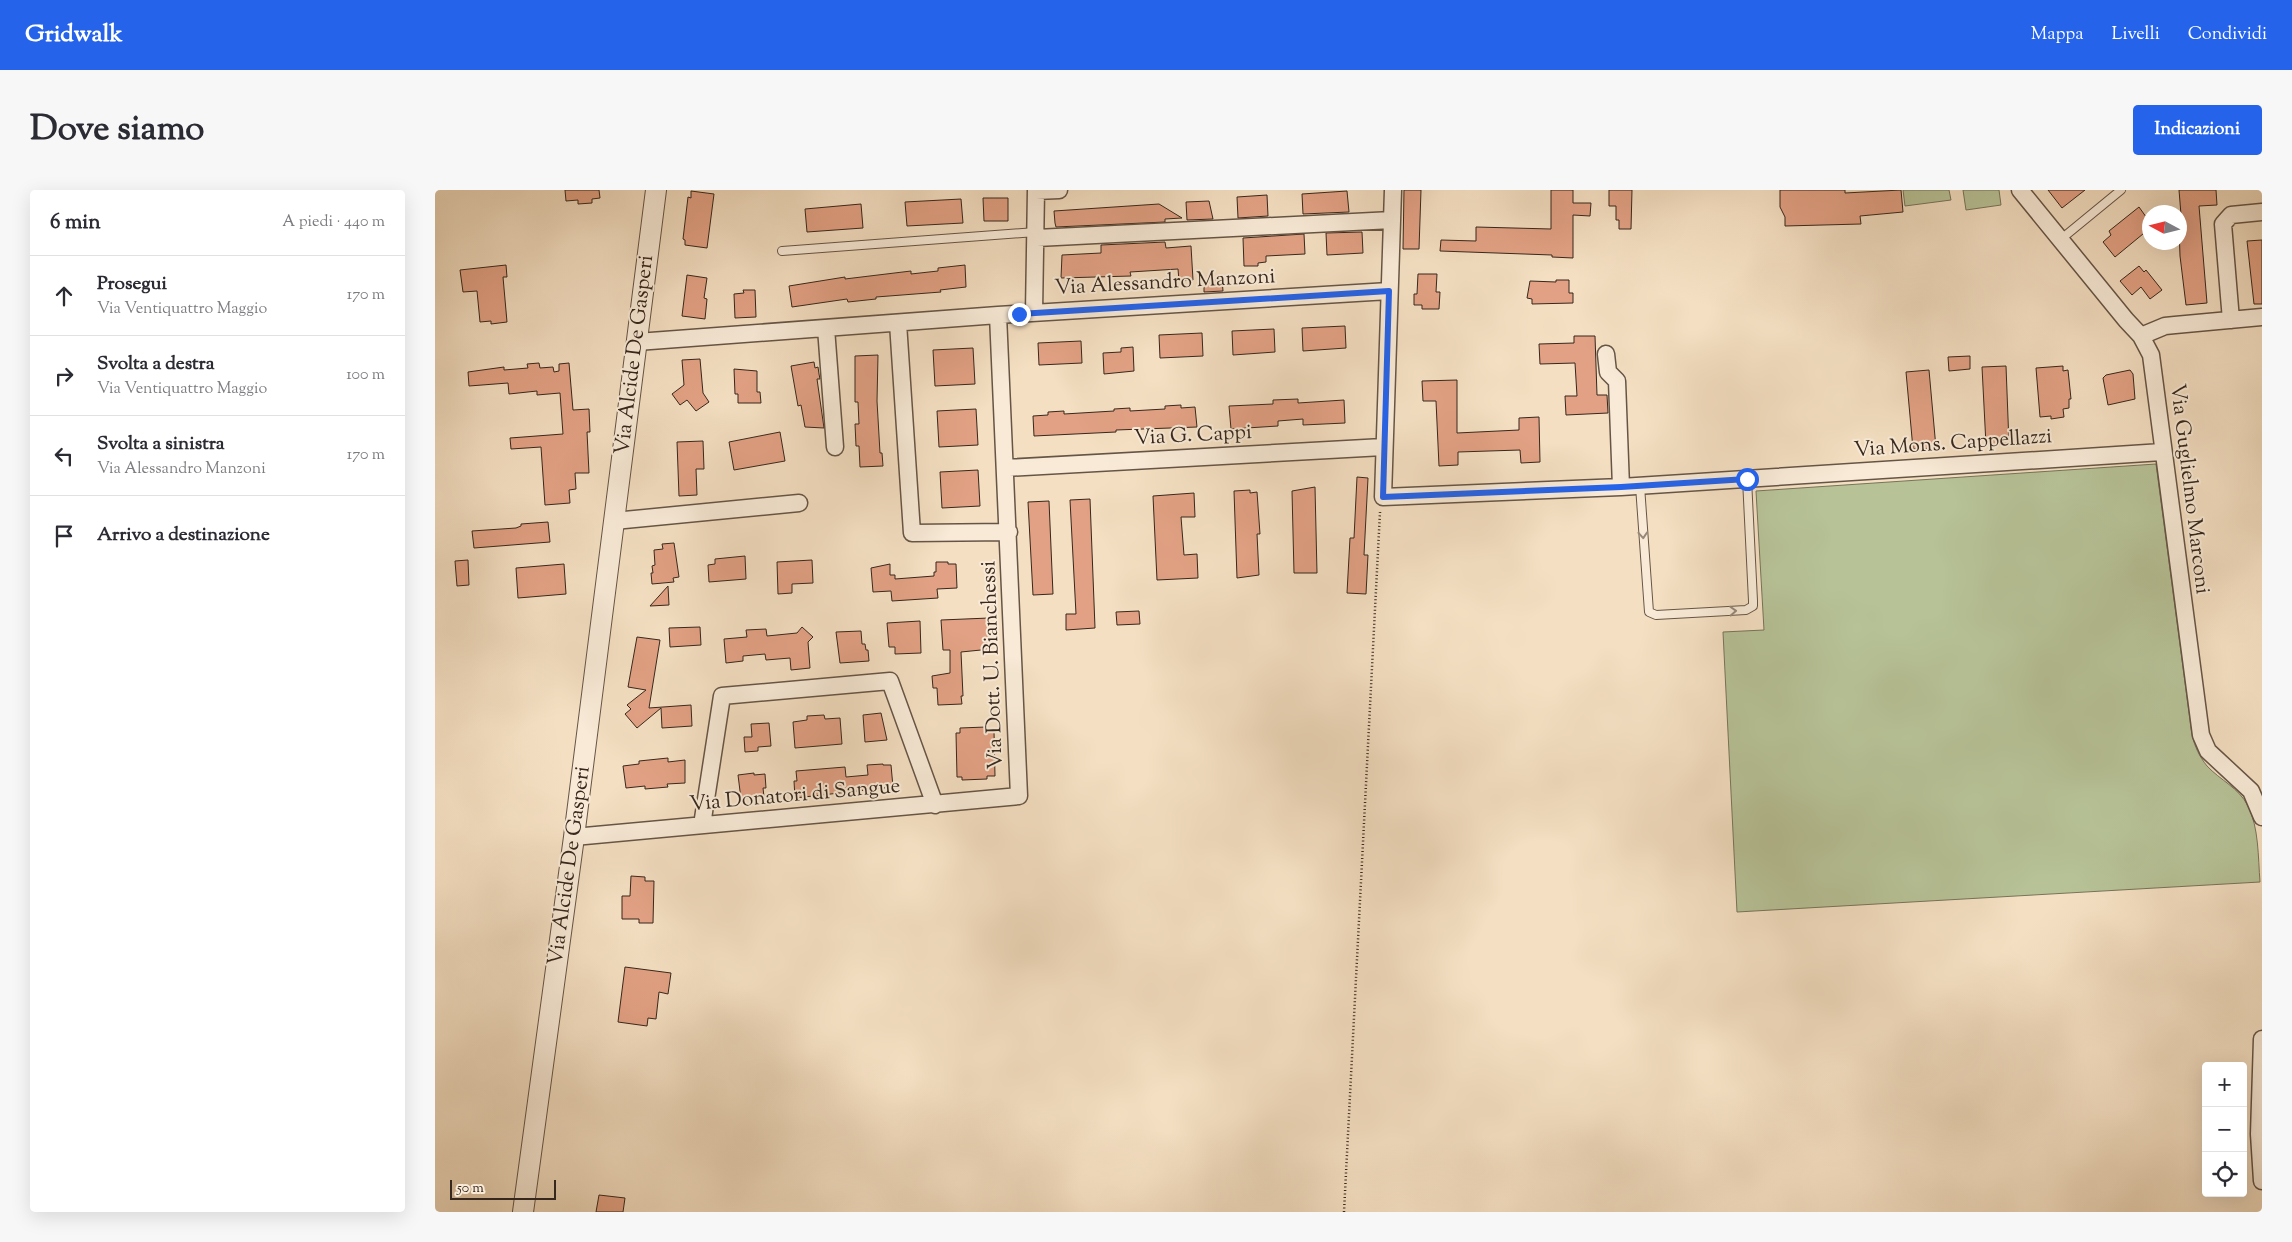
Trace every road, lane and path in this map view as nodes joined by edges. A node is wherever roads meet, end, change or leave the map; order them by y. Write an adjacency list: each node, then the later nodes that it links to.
1 (655, 190): 20 (street, Via Alcide De Gasperi)
2 (1036, 190): 3 (street); 9 (street)
3 (1059, 190)
4 (1393, 190): 8 (street)
5 (2020, 190): 10 (street, Via Guglielmo Marconi)
6 (2121, 190): 10 (lane)
7 (2262, 212): 16 (street)
8 (1392, 220): 9 (street); 12 (street)
9 (1037, 235): 11 (lane); 13 (street)
10 (2060, 240): 19 (street, Via Guglielmo Marconi)
11 (781, 251)
12 (1389, 291): 13 (street, Via Alessandro Manzoni); 23 (street)
13 (1035, 312): 14 (street, Via Alessandro Manzoni)
14 (998, 315): 17 (street, Via Alessandro Manzoni); 25 (street)
15 (2262, 317): 16 (street)
16 (2231, 320): 19 (street)
17 (898, 322): 18 (street, Via Alessandro Manzoni); 32 (street)
18 (826, 328): 20 (street, Via Alessandro Manzoni); 22 (street)
19 (2141, 336): 24 (street, Via Guglielmo Marconi)
20 (637, 342): 31 (street, Via Alcide De Gasperi)
21 (1606, 354): 28 (street)
22 (835, 447)
23 (1383, 447): 25 (street, Via G. Cappi); 29 (street)
24 (2162, 452): 26 (street, Via Mons. Cappellazzi); 35 (street, Via Guglielmo Marconi)
25 (1005, 468): 32 (street)
26 (1747, 479): 27 (street, Via Mons. Cappellazzi); 27 (lane, one-way to 26)
27 (1640, 486): 28 (street, Via Mons. Cappellazzi)
28 (1621, 487): 29 (street, Via Mons. Cappellazzi)
29 (1383, 497): 41 (path)
30 (799, 503): 31 (street)
31 (614, 521): 37 (street, Via Alcide De Gasperi)
32 (1009, 532): 33 (street, Via Dott. U. Bianchessi)
33 (1019, 796): 34 (street, Via Donatori di Sangue)
34 (935, 804): 36 (street, Via Donatori di Sangue); 36 (street)
35 (2262, 817)
36 (702, 825): 37 (street, Via Donatori di Sangue)
37 (574, 837): 40 (street, Via Alcide De Gasperi)
38 (2262, 1039): 39 (street)
39 (2262, 1181)
40 (523, 1212)
41 (1344, 1212)

